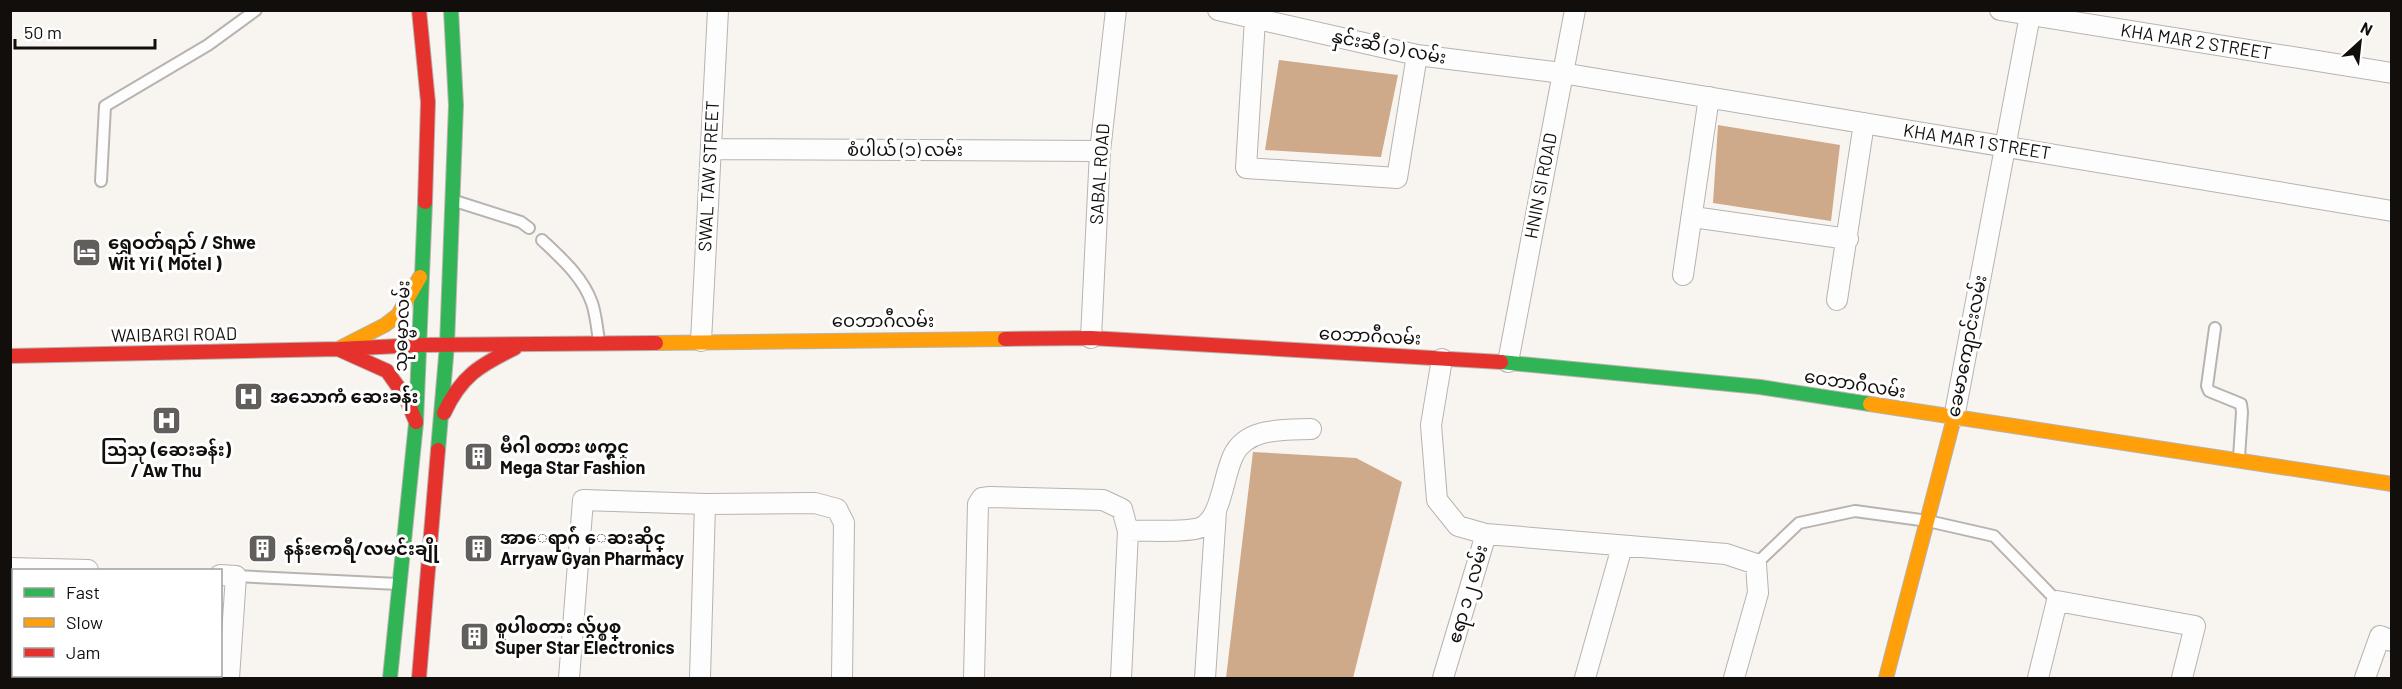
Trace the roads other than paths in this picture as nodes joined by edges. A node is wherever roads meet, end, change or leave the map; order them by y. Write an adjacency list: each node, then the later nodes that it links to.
1 (256, 10): 19 (lane)
2 (419, 10): 27 (main road, သုဓမ္မာလမ်း)
3 (451, 10): 20 (main road)
4 (717, 10): 17 (street, SWAL TAW STREET)
5 (1116, 10): 18 (street, SABAL ROAD)
6 (1218, 10): 10 (street, နှင်းဆီ (၁) လမ်း)
7 (1575, 10): 12 (street, HNIN SI ROAD)
8 (2000, 10): 9 (street, KHA MAR 2 STREET)
9 (2030, 13): 13 (street, KHA MAR 2 STREET); 16 (street, ခေမာကျောင်းလမ်း)
10 (1255, 19): 11 (street, နှင်းဆီ (၁) လမ်း); 11 (street)
11 (1417, 55): 12 (street, နှင်းဆီ (၁) လမ်း)
12 (1562, 73): 14 (street, KHA MAR 1 STREET); 42 (street, HNIN SI ROAD)
13 (2391, 73)
14 (1709, 97): 15 (street, KHA MAR 1 STREET); 22 (street)
15 (1864, 123): 16 (street, KHA MAR 1 STREET); 24 (street)
16 (2005, 146): 21 (street, KHA MAR 1 STREET); 43 (street, ခေမာကျောင်းလမ်း)
17 (711, 149): 18 (street, စံပါယ် (၁) လမ်း); 34 (street, SWAL TAW STREET)
18 (1100, 151): 33 (street, SABAL ROAD)
19 (101, 181)
20 (452, 200): 23 (lane); 26 (main road)
21 (2391, 211)
22 (1692, 217): 24 (street); 28 (street)
23 (529, 228)
24 (1848, 238): 30 (street)
25 (542, 240): 35 (lane)
26 (450, 267): 29 (main road); 38 (main road)
27 (422, 274): 37 (main road, သုဓမ္မာလမ်း); 39 (main road)
28 (1683, 275)
29 (463, 299)
30 (1837, 300)
31 (2215, 328): 47 (lane)
32 (490, 332): 36 (main road)
33 (1091, 338): 34 (main road, ဝေဘာဂီလမ်း); 41 (main road, ဝေဘာဂီလမ်း)
34 (701, 341): 35 (main road, ဝေဘာဂီလမ်း)
35 (600, 342): 36 (main road, ဝေဘာဂီလမ်း)
36 (524, 344): 38 (main road, ဝေဘာဂီလမ်း); 44 (main road)
37 (420, 345): 38 (main road, ဝေဘာဂီလမ်း); 39 (main road, ဝေဘာဂီလမ်း); 45 (main road, သုဓမ္မာလမ်း)
38 (447, 345): 44 (main road)
39 (338, 349): 40 (main road, WAIBARGI ROAD); 45 (main road)
40 (10, 356)
41 (1442, 359): 42 (main road, ဝေဘာဂီလမ်း); 53 (street, ဧရာ ၁၂ လမ်း)
42 (1508, 362): 43 (main road, ဝေဘာဂီလမ်း)
43 (1954, 418): 47 (main road, ဝေဘာဂီလမ်း); 51 (main road, ခေမာကျောင်းလမ်း)
44 (441, 420): 64 (main road)
45 (416, 423): 59 (main road, သုဓမ္မာလမ်း)
46 (1311, 429): 50 (street)
47 (2239, 461): 48 (main road, ဝေဘာဂီလမ်း)
48 (2391, 484)
49 (705, 504): 65 (street); 66 (street); 67 (street)
50 (1216, 511): 52 (street); 70 (street)
51 (1928, 521): 55 (lane); 60 (lane); 74 (main road, ခေမာကျောင်းလမ်း)
52 (1128, 531): 68 (street); 69 (street)
53 (1486, 534): 54 (street); 71 (street, ဧရာ ၁၂ လမ်း)
54 (1622, 547): 55 (street); 72 (street)
55 (1756, 564): 73 (street)
56 (10, 568): 57 (street)
57 (49, 569)
58 (228, 575): 59 (lane); 62 (street)
59 (398, 584): 63 (main road, သုဓမ္မာလမ်း)
60 (2057, 601): 75 (street); 76 (street)
61 (2391, 640): 77 (street)
62 (229, 678)
63 (390, 678)
64 (419, 678)
65 (568, 678)
66 (700, 678)
67 (842, 678)
68 (974, 678)
69 (1121, 678)
70 (1205, 678)
71 (1443, 678)
72 (1585, 678)
73 (1734, 678)
74 (1886, 678)
75 (2037, 678)
76 (2182, 678)
77 (2365, 678)

